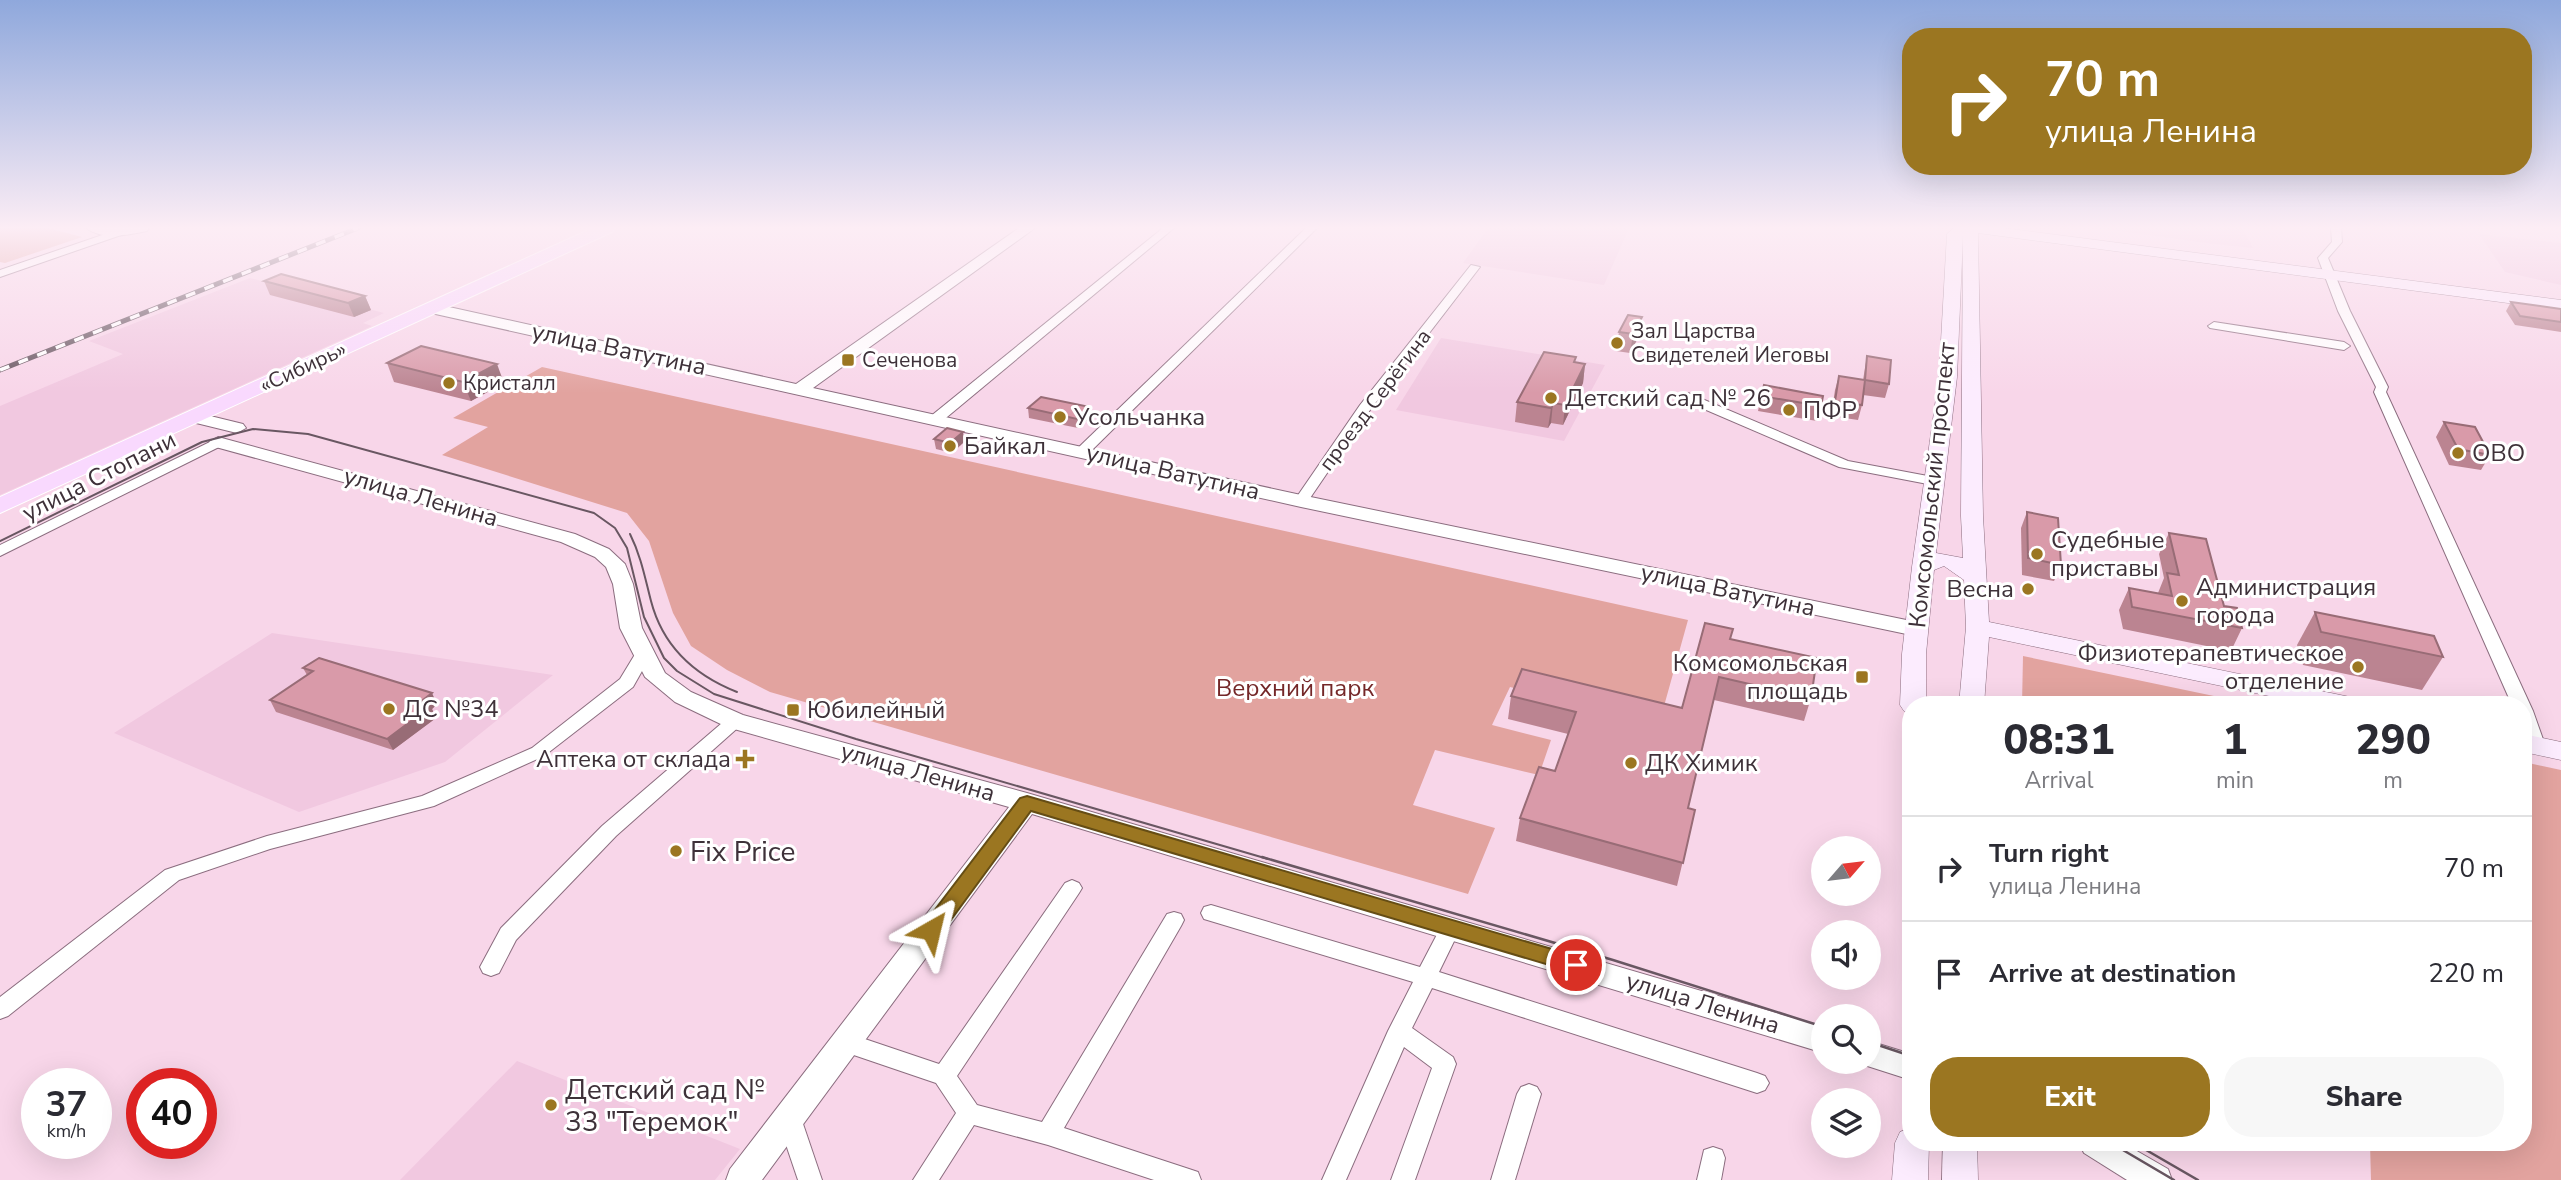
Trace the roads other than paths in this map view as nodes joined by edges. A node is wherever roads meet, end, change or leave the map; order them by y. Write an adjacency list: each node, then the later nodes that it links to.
1 (486, 283): 11 (main road, «Сибирь»)
2 (950, 283): 14 (street)
3 (1102, 283): 17 (street)
4 (1255, 283): 19 (street)
5 (1462, 283): 21 (street, проезд Серёгина)
6 (1952, 283): 24 (main road, Комсомольский проспект)
7 (1972, 283): 25 (main road, Комсомольский проспект)
8 (2334, 283): 32 (street)
9 (2392, 283): 10 (main road)
10 (2561, 305)
11 (431, 308): 14 (street, улица Ватутина); 16 (main road, «Сибирь»)
12 (2214, 326): 13 (street)
13 (2344, 346)
14 (800, 389): 17 (street, улица Ватутина)
15 (1688, 397): 20 (street)
16 (194, 417): 18 (street); 22 (main road, «Сибирь»)
17 (936, 419): 19 (street, улица Ватутина)
18 (218, 442): 23 (street, улица Стопани); 28 (street, улица Ленина)
19 (1083, 451): 21 (street, улица Ватутина)
20 (1933, 481)
21 (1301, 500): 27 (street, улица Ватутина)
22 (0, 506)
23 (0, 551)
24 (1923, 567): 25 (main road); 27 (main road, Комсомольский проспект)
25 (1975, 579): 26 (main road, Комсомольский проспект)
26 (1978, 627): 30 (main road, Комсомольский проспект); 31 (main road)
27 (1916, 629): 29 (main road, Комсомольский проспект)
28 (643, 655): 33 (street, улица Ленина); 43 (street)
29 (1917, 696)
30 (1972, 696)
31 (2307, 696)
32 (2517, 696)
33 (735, 720): 36 (street, улица Ленина); 41 (street)
34 (2532, 728): 35 (street)
35 (2540, 746)
36 (1027, 802): 40 (street, улица Ленина); 46 (street)
37 (1072, 888): 49 (street)
38 (1212, 913): 42 (street)
39 (1174, 920): 54 (street)
40 (1450, 929): 42 (street); 45 (street, улица Ленина)
41 (491, 967)
42 (1426, 977): 44 (street); 50 (street)
43 (0, 1010)
44 (1399, 1031): 62 (street); 63 (street)
45 (1811, 1036)
46 (843, 1049): 49 (street); 53 (street)
47 (1881, 1058): 48 (street)
48 (1902, 1064)
49 (944, 1076): 52 (street)
50 (1757, 1083)
51 (1529, 1094): 64 (street)
52 (969, 1113): 54 (street); 60 (street)
53 (789, 1118): 58 (street); 59 (street)
54 (1048, 1134): 61 (street)
55 (1912, 1151): 65 (main road)
56 (1960, 1151): 66 (main road)
57 (2108, 1151): 67 (street)
58 (742, 1180)
59 (810, 1180)
60 (925, 1180)
61 (1189, 1180)
62 (1334, 1180)
63 (1403, 1180)
64 (1503, 1180)
65 (1910, 1180)
66 (1960, 1180)
67 (2156, 1180)

